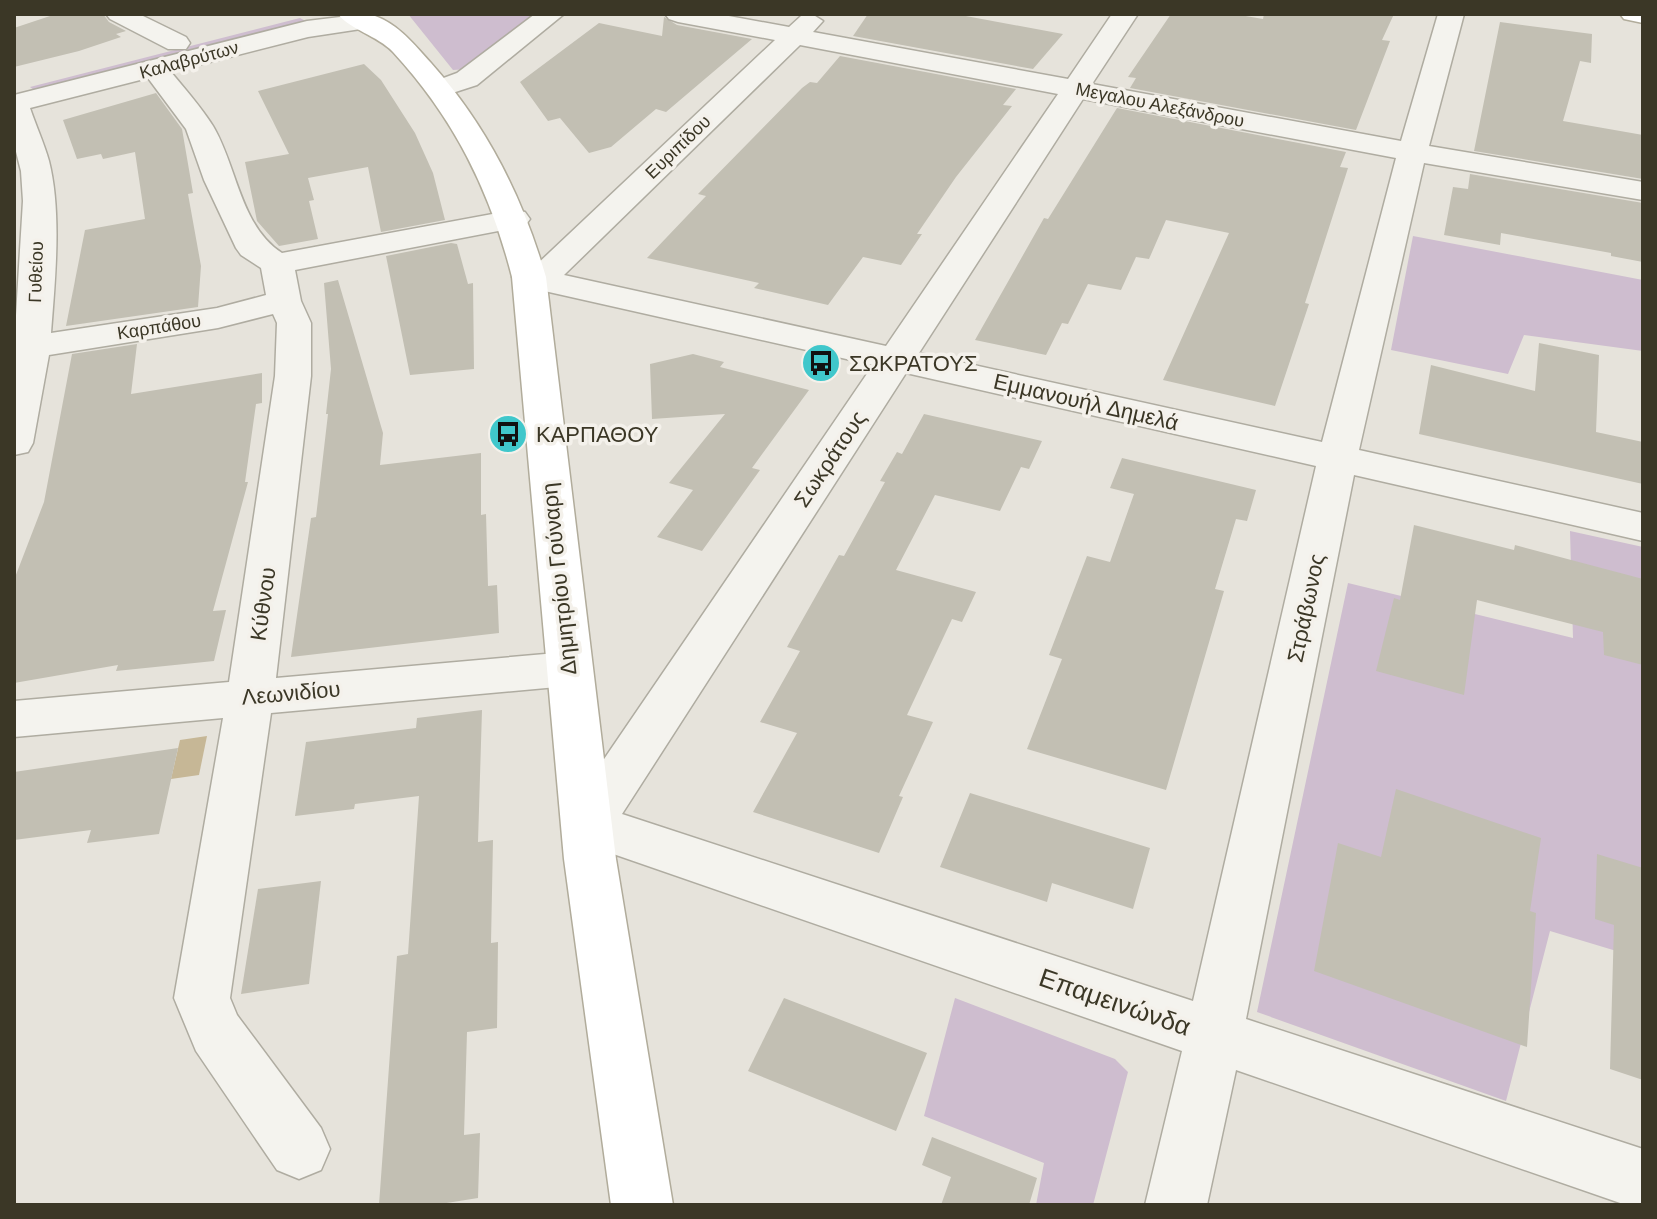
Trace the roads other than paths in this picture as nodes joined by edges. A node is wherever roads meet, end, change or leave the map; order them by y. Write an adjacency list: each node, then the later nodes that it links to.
1 (119, 14): 12 (street)
2 (289, 14): 12 (street, Καλαβρύτων)
3 (551, 14): 14 (street)
4 (678, 14): 11 (street, Μεγαλου Αλεξάνδρου)
5 (817, 14): 11 (street, Ευριπίδου)
6 (1125, 14): 15 (street, Σωκράτους)
7 (1451, 14): 17 (street, Στράβωνος)
8 (1633, 14): 9 (main road)
9 (1643, 15)
10 (358, 18): 12 (street, Καλαβρύτων); 14 (main road, Δημητρίου Γούναρη)
11 (793, 35): 15 (street, Μεγαλου Αλεξάνδρου); 20 (street, Ευριπίδου)
12 (166, 56): 13 (street, Καλαβρύτων); 16 (street, Καλαβρύτων); 21 (street)
13 (14, 85)
14 (440, 89): 19 (main road, Δημητρίου Γούναρη)
15 (1074, 89): 17 (street, Μεγαλου Αλεξάνδρου); 23 (street, Σωκράτους)
16 (14, 104): 22 (street, Γυθείου)
17 (1410, 152): 18 (street, Μεγαλου Αλεξάνδρου); 25 (street, Στράβωνος)
18 (1643, 191)
19 (514, 219): 20 (main road, Δημητρίου Γούναρη); 21 (street, Καρπάθου)
20 (535, 279): 23 (street, Εμμανουήλ Δημελά); 27 (main road, Δημητρίου Γούναρη)
21 (280, 282): 22 (street, Καρπάθου); 28 (street, Κύθνου)
22 (32, 347): 24 (street, Γυθείου)
23 (896, 360): 25 (street, Εμμανουήλ Δημελά); 30 (street, Σωκράτους)
24 (14, 443)
25 (1337, 458): 26 (street, Εμμανουήλ Δημελά); 31 (street, Στράβωνος)
26 (1643, 527)
27 (568, 669): 28 (street, Λεωνιδίου); 30 (main road, Δημητρίου Γούναρη)
28 (250, 696): 29 (street, Λεωνιδίου); 32 (street, Κύθνου)
29 (14, 719)
30 (588, 824): 31 (street, Επαμεινώνδα); 34 (main road, Δημητρίου Γούναρη)
31 (1215, 1036): 33 (street, Επαμεινώνδα); 35 (street, Στράβωνος)
32 (299, 1149)
33 (1643, 1180)
34 (642, 1205)
35 (1176, 1205)

